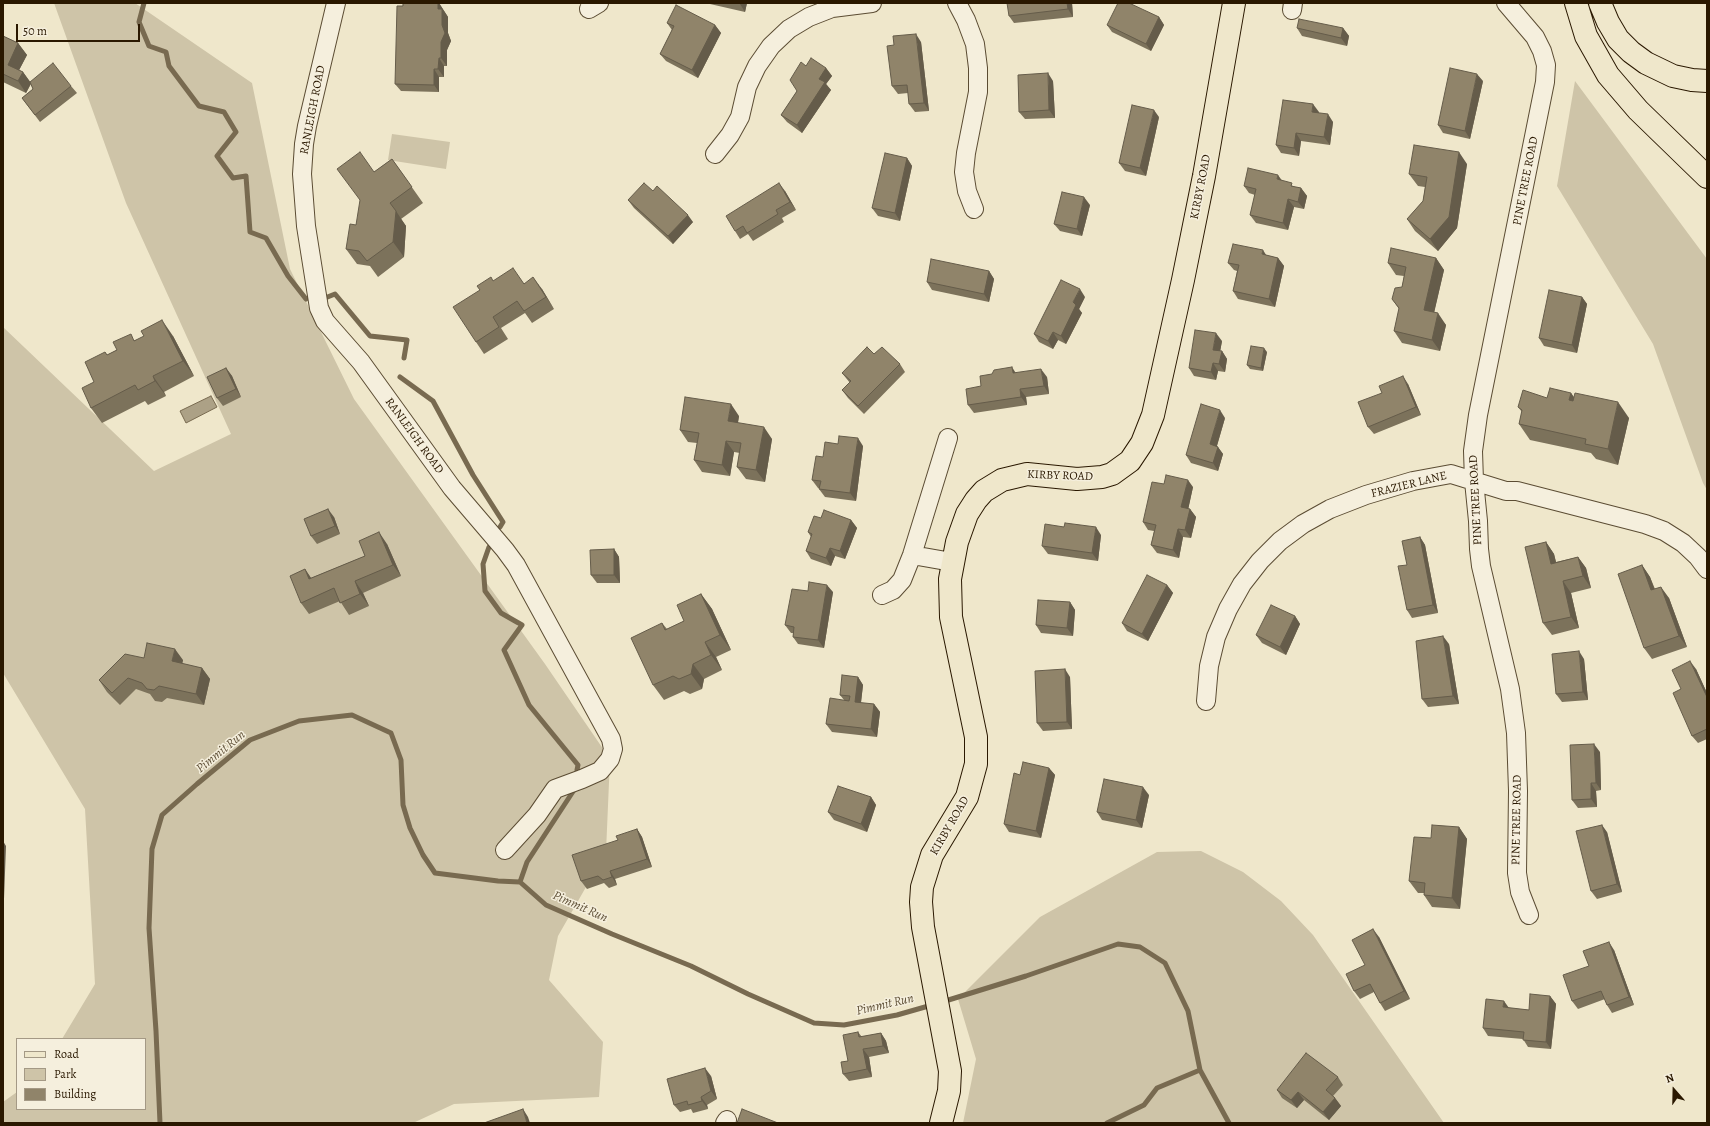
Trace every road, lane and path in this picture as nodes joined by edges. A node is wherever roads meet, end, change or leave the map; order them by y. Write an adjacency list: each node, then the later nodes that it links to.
1 (336, 3): 20 (street, RANLEIGH ROAD)
2 (872, 3): 8 (street)
3 (957, 3): 12 (street)
4 (1234, 3): 16 (main road, KIRBY ROAD)
5 (1506, 3): 14 (street, PINE TREE ROAD)
6 (1576, 3): 11 (main road)
7 (1600, 3): 9 (main road)
8 (832, 6): 10 (street)
9 (1707, 81)
10 (715, 154)
11 (1707, 177)
12 (974, 209)
13 (948, 438): 15 (street)
14 (1474, 481): 17 (street, FRAZIER LANE); 19 (street, FRAZIER LANE); 21 (street, PINE TREE ROAD)
15 (912, 555): 16 (street); 18 (street)
16 (952, 562): 22 (main road, KIRBY ROAD)
17 (1707, 569)
18 (882, 595)
19 (1206, 701)
20 (505, 850)
21 (1529, 915)
22 (941, 1123)

